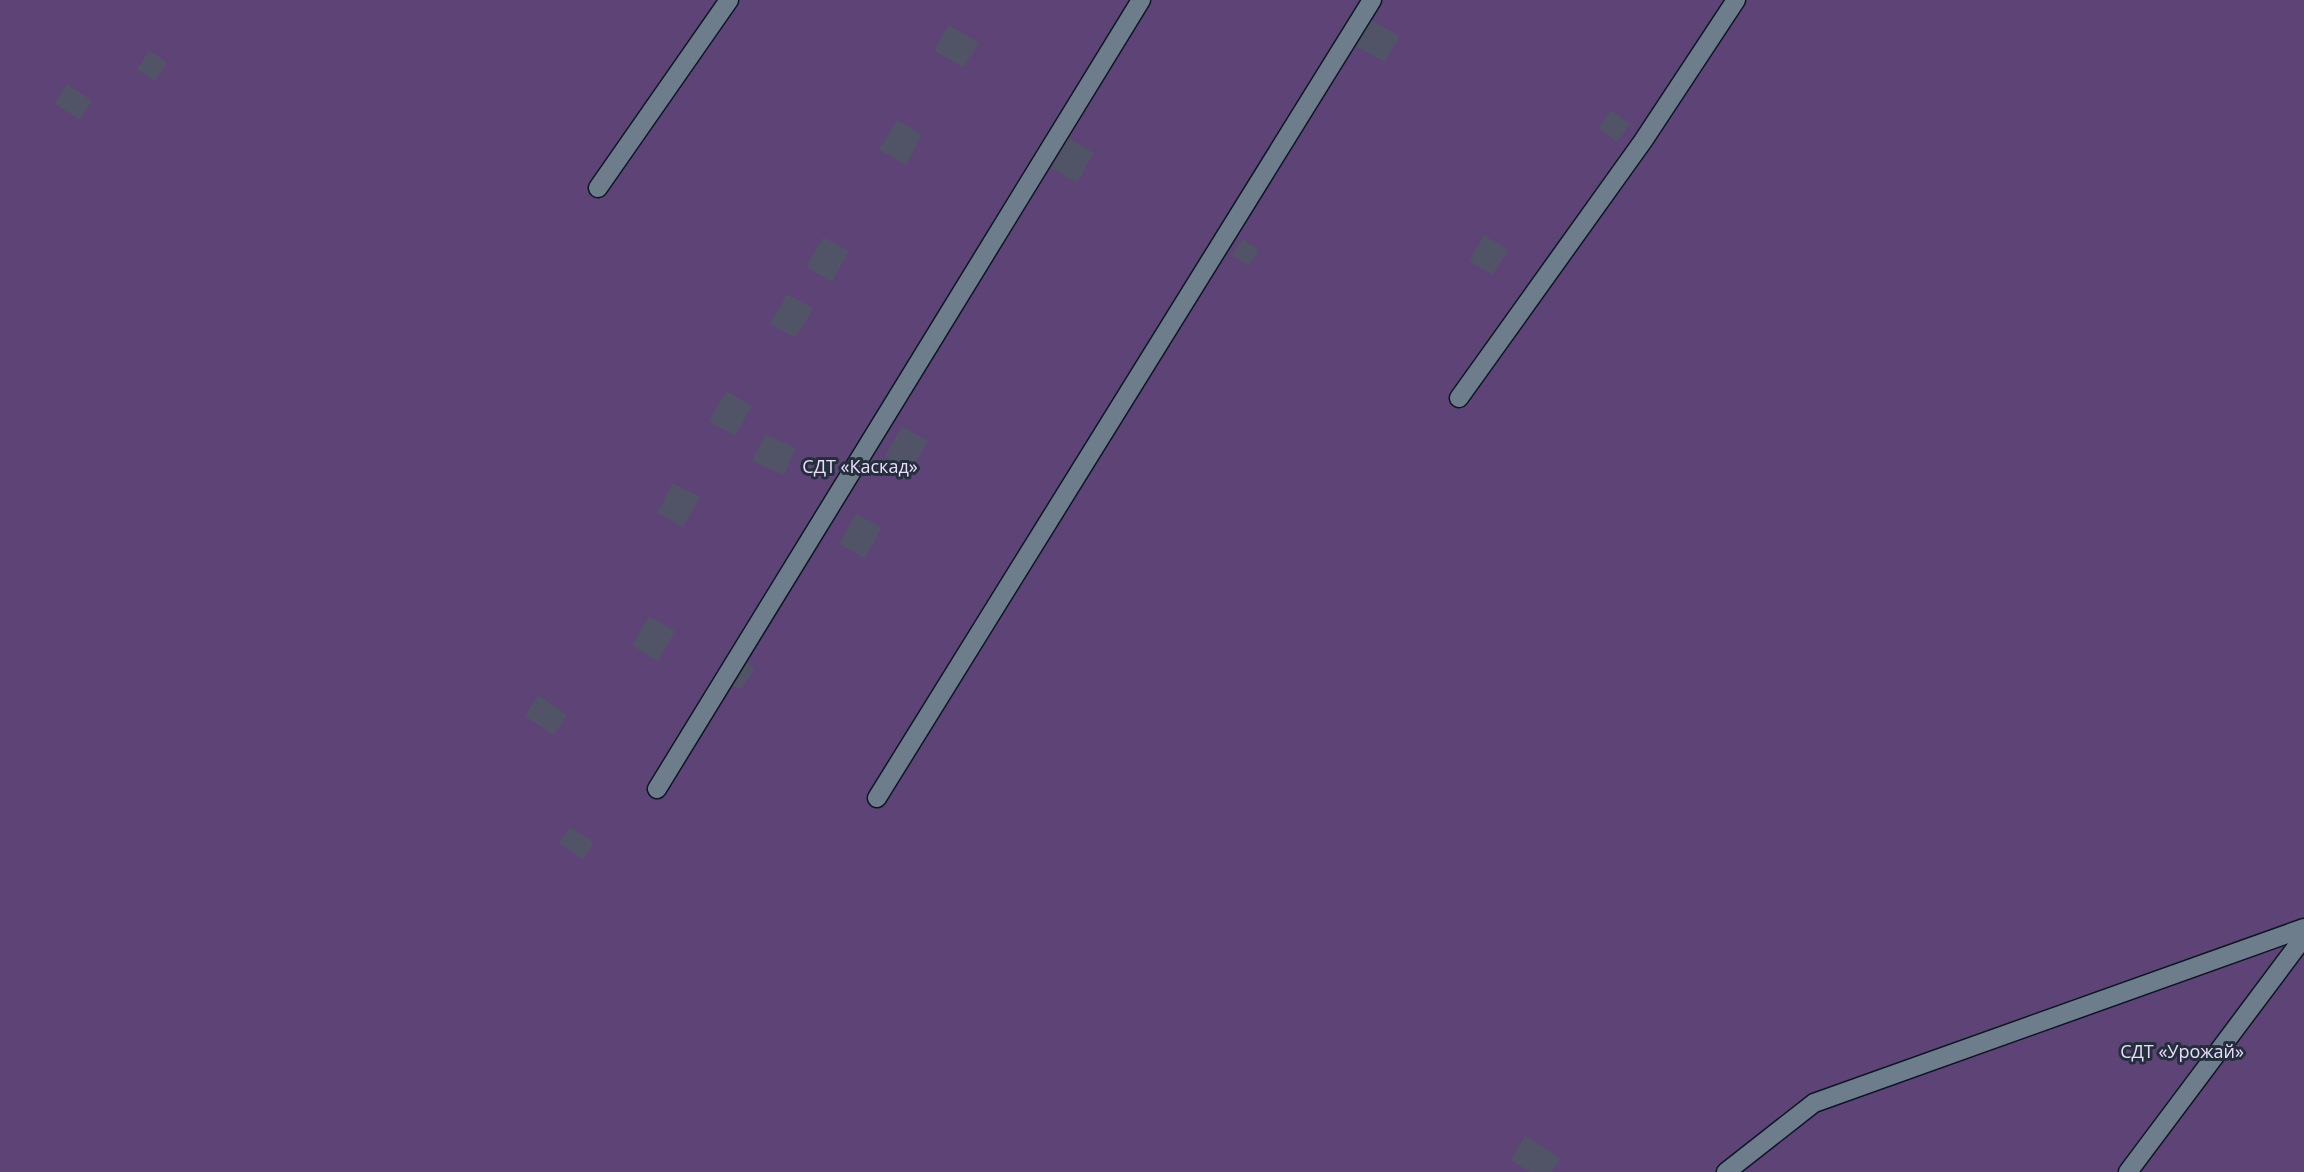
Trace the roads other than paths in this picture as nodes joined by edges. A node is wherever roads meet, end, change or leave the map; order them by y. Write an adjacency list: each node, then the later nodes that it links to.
1 (729, 0): 5 (lane)
2 (1141, 0): 7 (lane)
3 (1372, 0): 8 (lane)
4 (1735, 0): 6 (lane)
5 (598, 188)
6 (1459, 398)
7 (657, 789)
8 (877, 798)
9 (2304, 928): 11 (lane)
10 (2304, 937): 12 (lane)
11 (1726, 1172)
12 (2128, 1172)

